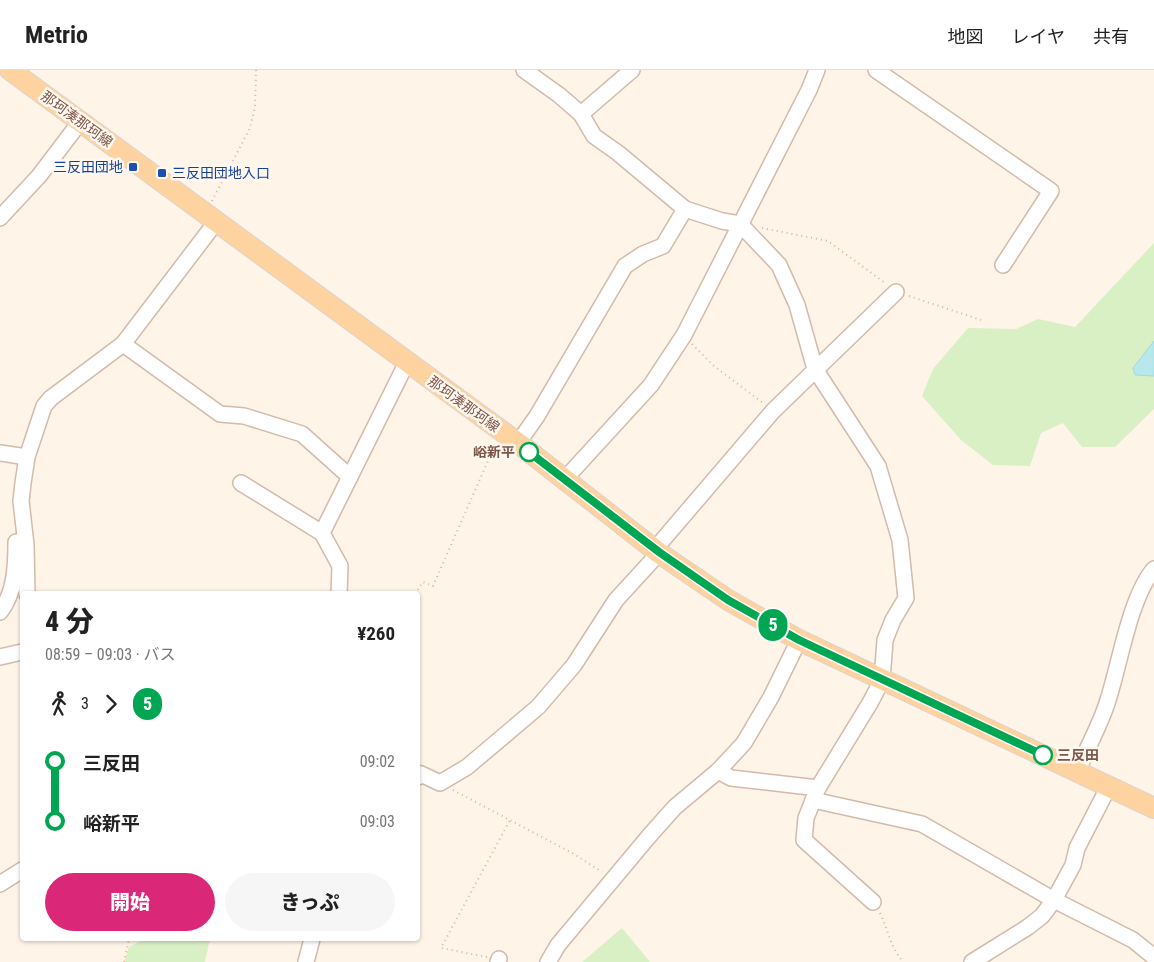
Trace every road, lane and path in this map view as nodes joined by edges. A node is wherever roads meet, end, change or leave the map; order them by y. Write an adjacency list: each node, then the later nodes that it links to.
1 (10, 70): 8 (main road, 那珂湊那珂線)
2 (256, 70): 11 (path)
3 (524, 70): 7 (street)
4 (632, 70): 7 (street)
5 (816, 70): 12 (street)
6 (876, 70): 13 (street)
7 (581, 114): 9 (street)
8 (80, 122): 10 (street); 11 (main road, 那珂湊那珂線)
9 (685, 209): 12 (street); 22 (street)
10 (0, 218)
11 (211, 218): 17 (street); 18 (main road, 那珂湊那珂線)
12 (740, 224): 14 (path); 16 (street); 19 (street)
13 (1003, 265)
14 (896, 292): 15 (path); 19 (street)
15 (981, 320)
16 (684, 335): 20 (path); 26 (street)
17 (123, 344): 24 (street); 25 (street)
18 (407, 362): 21 (main road, 那珂湊那珂線); 25 (street)
19 (815, 369): 20 (street); 39 (street)
20 (773, 411): 30 (street)
21 (501, 431): 22 (main road, 那珂湊那珂線); 34 (path)
22 (518, 444): 26 (main road, 那珂湊那珂線)
23 (0, 453): 24 (street)
24 (27, 457): 28 (street)
25 (350, 476): 29 (street)
26 (564, 480): 30 (main road, 那珂湊那珂線)
27 (241, 483): 29 (street)
28 (24, 525): 32 (street); 35 (street)
29 (322, 533): 33 (street)
30 (657, 551): 36 (main road, 那珂湊那珂線); 43 (street)
31 (1154, 569): 41 (street)
32 (27, 591)
33 (339, 591)
34 (417, 591)
35 (0, 612)
36 (799, 640): 39 (main road, 那珂湊那珂線); 40 (street)
37 (20, 652): 38 (street)
38 (0, 657)
39 (882, 680): 41 (main road, 那珂湊那珂線); 45 (street)
40 (718, 771): 45 (street); 49 (street)
41 (1078, 771): 44 (main road, 那珂湊那珂線)
42 (420, 774): 43 (street)
43 (440, 783): 47 (path)
44 (1109, 786): 46 (main road, 那珂湊那珂線); 51 (street)
45 (816, 794): 51 (street); 52 (street)
46 (1154, 808)
47 (510, 820): 49 (path); 56 (path)
48 (20, 871): 50 (street)
49 (613, 879): 59 (street)
50 (0, 884)
51 (1054, 900): 55 (street); 61 (street)
52 (873, 902): 60 (path)
53 (129, 941): 57 (path)
54 (311, 941): 58 (street)
55 (1154, 957)
56 (499, 961)
57 (124, 962)
58 (306, 962)
59 (548, 962)
60 (903, 962)
61 (972, 962)

